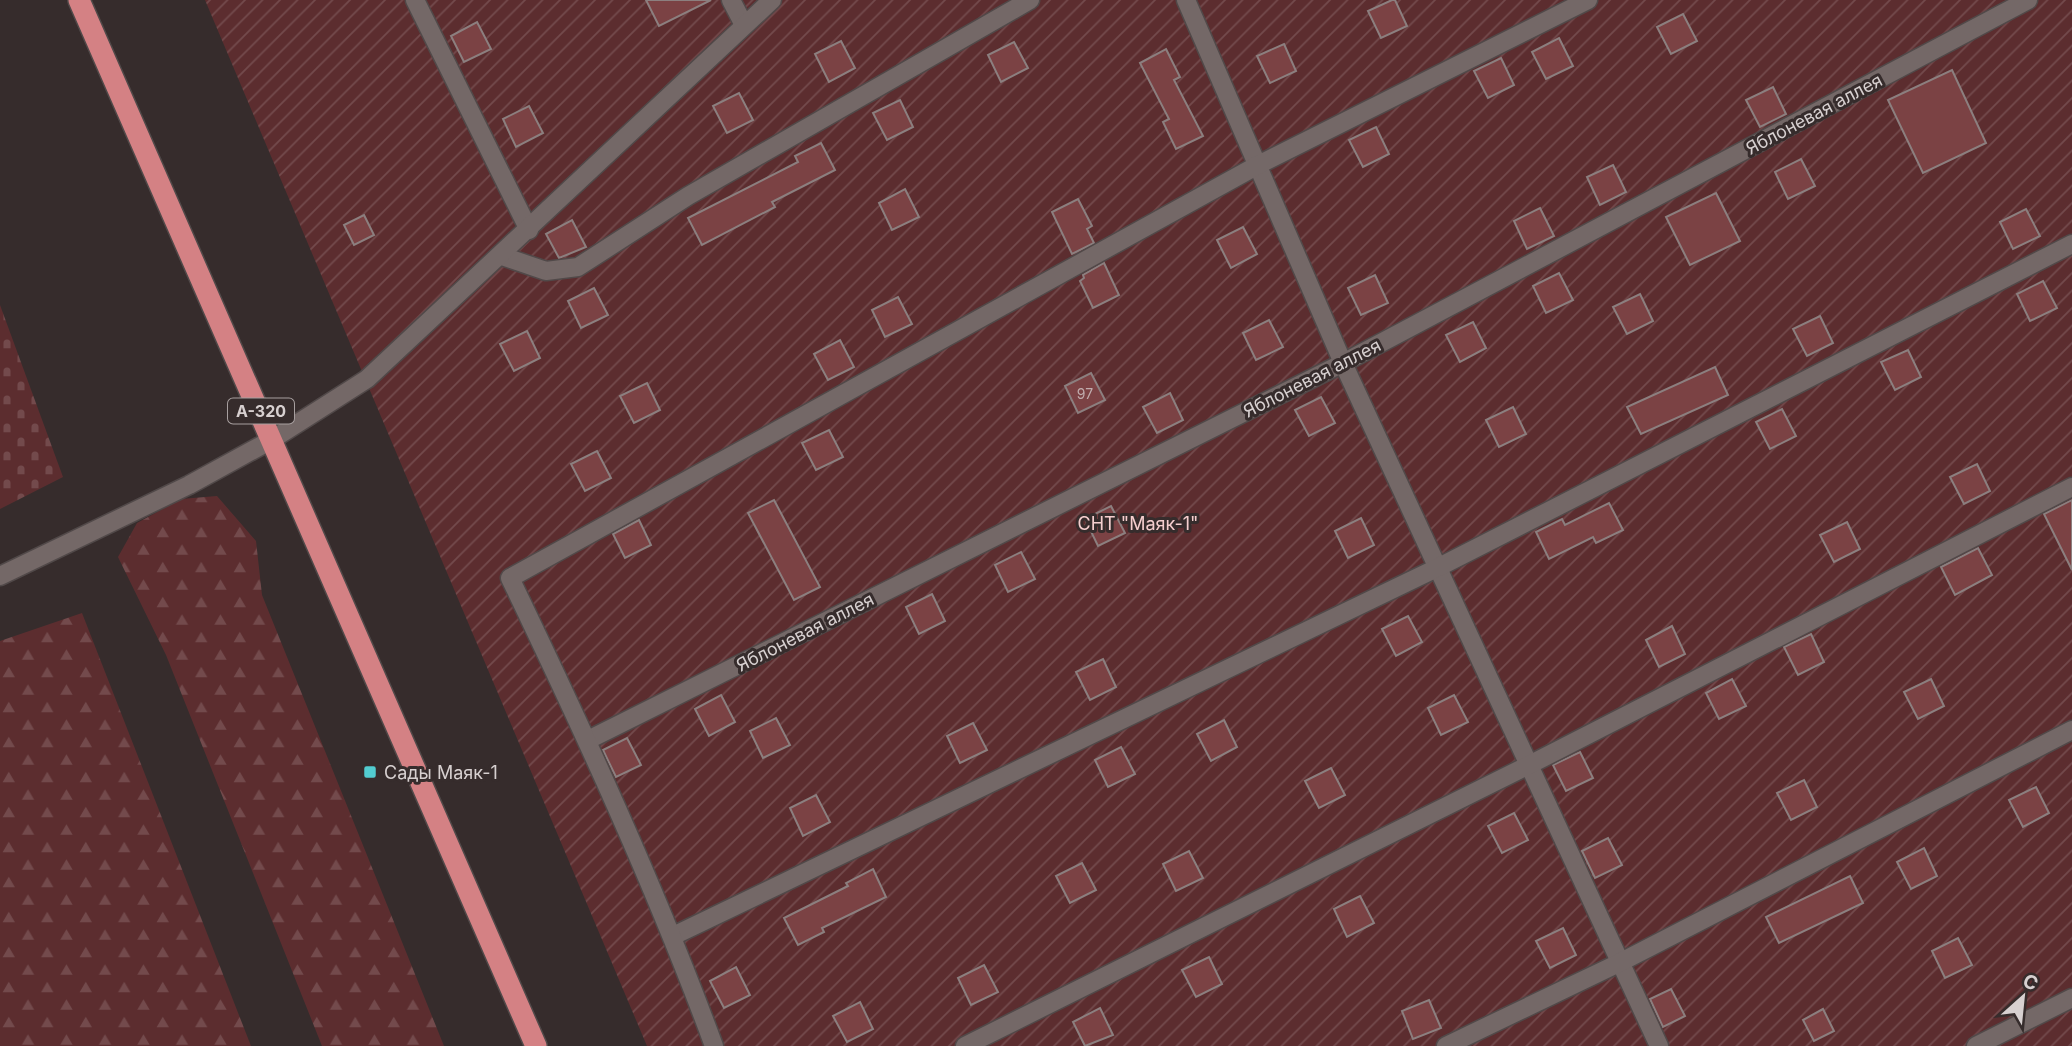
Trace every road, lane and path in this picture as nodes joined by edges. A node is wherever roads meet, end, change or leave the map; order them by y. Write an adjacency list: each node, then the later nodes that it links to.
1 (79, 0): 15 (highway, А-320)
2 (415, 0): 11 (lane)
3 (731, 0): 9 (lane)
4 (772, 0): 9 (lane)
5 (1030, 0): 13 (lane)
6 (1186, 0): 10 (lane)
7 (1588, 0): 10 (lane)
8 (2028, 0): 14 (lane, Яблоневая аллея)
9 (744, 25): 11 (lane)
10 (1258, 165): 14 (lane); 20 (lane)
11 (529, 230): 13 (lane)
12 (2072, 244): 17 (lane)
13 (502, 256): 15 (lane)
14 (1343, 363): 17 (lane); 20 (lane, Яблоневая аллея)
15 (273, 439): 18 (lane); 25 (highway, А-320)
16 (2072, 487): 21 (lane)
17 (1439, 567): 21 (lane); 22 (lane)
18 (0, 576)
19 (2072, 730): 23 (lane)
20 (588, 740): 22 (lane)
21 (1529, 765): 23 (lane); 27 (lane)
22 (674, 936): 26 (lane)
23 (1619, 962): 28 (lane); 29 (lane)
24 (2072, 998): 30 (lane)
25 (536, 1046)
26 (714, 1046)
27 (965, 1046)
28 (1446, 1046)
29 (1659, 1046)
30 (1976, 1046)

